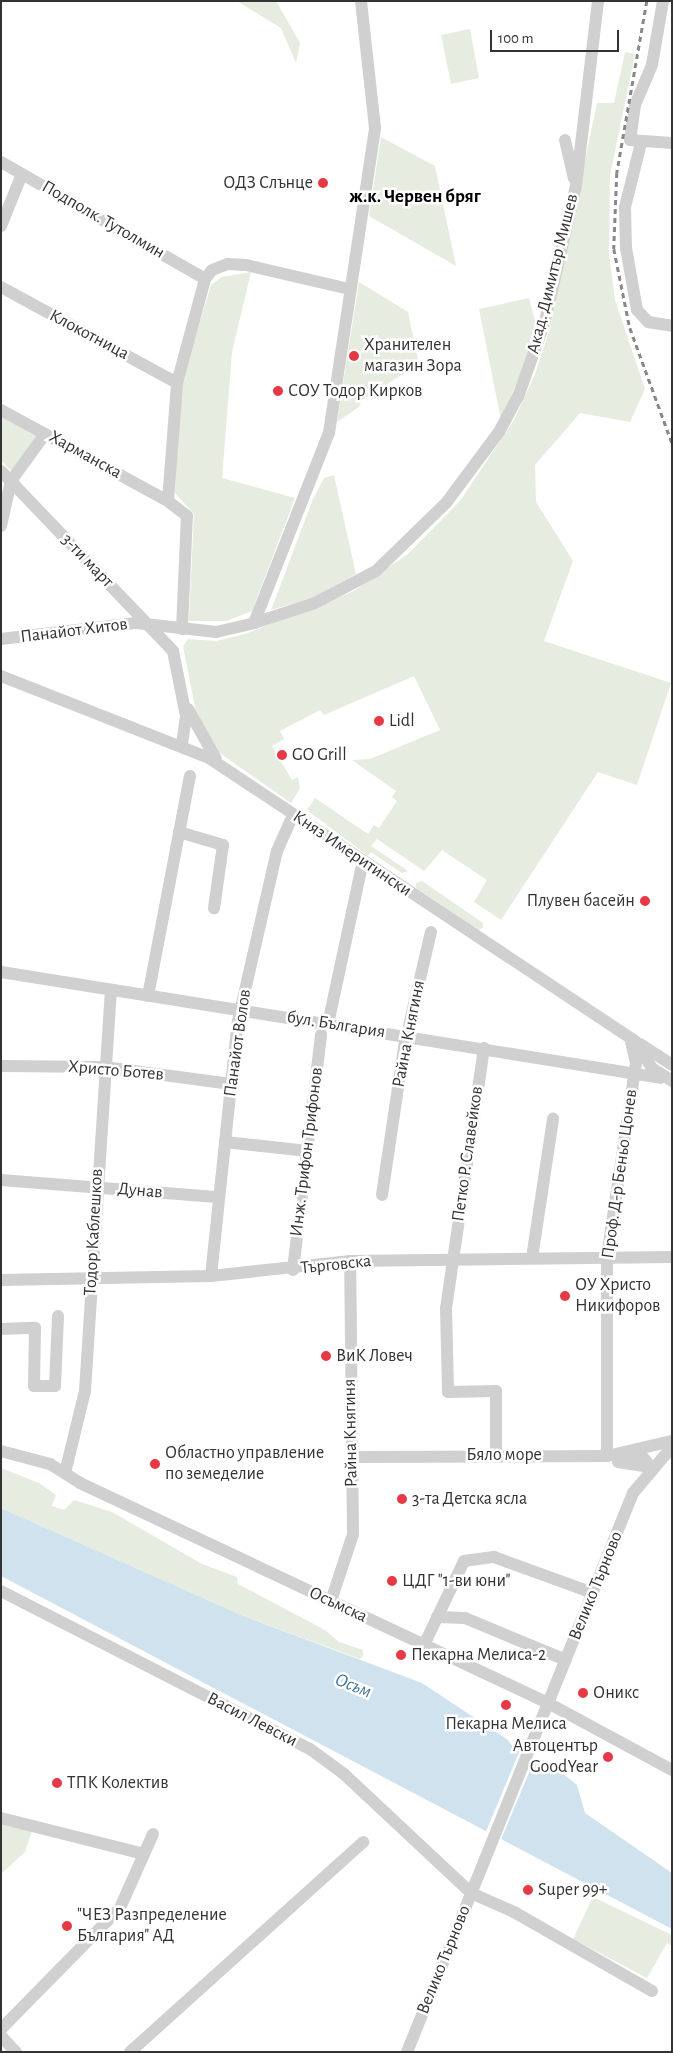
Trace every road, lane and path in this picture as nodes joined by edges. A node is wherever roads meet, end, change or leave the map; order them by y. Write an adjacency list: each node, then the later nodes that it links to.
1 (362, 1): 13 (street)
2 (598, 1): 9 (street, Акад. Димитър Мишев)
3 (663, 1): 5 (street)
4 (565, 140): 9 (street)
5 (641, 142): 6 (street); 14 (street)
6 (672, 144)
7 (1, 162): 8 (street, Подполк. Тутолмин)
8 (22, 174): 10 (street); 11 (street, Подполк. Тутолмин)
9 (576, 186): 22 (street, Акад. Димитър Мишев)
10 (1, 226)
11 (205, 279): 13 (street); 15 (street)
12 (1, 287): 15 (street, Клокотница)
13 (349, 289): 22 (street)
14 (672, 326)
15 (177, 383): 20 (street)
16 (1, 410): 17 (street, Харманска)
17 (45, 434): 19 (street); 20 (street, Харманска)
18 (1, 471): 19 (street, 3-ти март)
19 (11, 481): 21 (street); 23 (street, 3-ти март)
20 (168, 501): 25 (street)
21 (1, 526)
22 (254, 623): 25 (street, Акад. Димитър Мишев)
23 (147, 624): 24 (street, Акад. Димитър Мишев); 26 (street, Панайот Хитов); 27 (street, 3-ти март)
24 (169, 626): 25 (street, Акад. Димитър Мишев); 27 (street)
25 (182, 629)
26 (1, 640)
27 (173, 651): 29 (street)
28 (1, 676): 30 (street, Княз Имеритински)
29 (184, 702): 30 (street); 31 (street)
30 (182, 744): 31 (street, Княз Имеритински)
31 (224, 768): 33 (street, Княз Имеритински)
32 (190, 776): 34 (street)
33 (293, 815): 35 (street, Княз Имеритински); 41 (street, Панайот Волов)
34 (179, 832): 36 (street); 40 (street)
35 (363, 861): 42 (street); 43 (street, Княз Имеритински)
36 (214, 908)
37 (431, 932): 45 (street, Райна Княгиня)
38 (1, 972): 39 (street, бул. България)
39 (111, 990): 40 (street, бул. България); 50 (street, Тодор Каблешков)
40 (148, 996): 41 (street, бул. България)
41 (240, 1010): 42 (street, бул. България); 53 (street, Панайот Волов)
42 (328, 1024): 45 (street, бул. България)
43 (621, 1032): 46 (street, Княз Имеритински); 51 (street, Проф. Д-р Беньо Цонев)
44 (321, 1035): 56 (street, Инж. Трифон Трифонов)
45 (406, 1036): 47 (street, бул. България); 59 (street, Райна Княгиня)
46 (636, 1041): 48 (street); 52 (street, Княз Имеритински)
47 (484, 1048): 51 (street, бул. България); 64 (street, Петко Р. Славейков)
48 (672, 1064)
49 (1, 1066): 50 (street, Христо Ботев)
50 (104, 1067): 53 (street, Христо Ботев); 58 (street, Тодор Каблешков)
51 (635, 1072): 52 (street, бул. България); 61 (street, Проф. Д-р Беньо Цонев)
52 (671, 1080)
53 (231, 1084): 55 (street, Панайот Волов)
54 (553, 1119): 63 (street)
55 (225, 1142): 56 (street); 60 (street, Панайот Волов)
56 (308, 1151): 66 (street, Инж. Трифон Трифонов)
57 (1, 1180): 58 (street, Дунав)
58 (96, 1187): 60 (street, Дунав); 68 (street, Тодор Каблешков)
59 (382, 1195)
60 (219, 1197): 67 (street, Панайот Волов)
61 (607, 1257): 62 (street, Търговска); 63 (street, Търговска); 77 (street, Проф. Д-р Беньо Цонев)
62 (672, 1257)
63 (532, 1258): 64 (street, Търговска)
64 (453, 1259): 65 (street, Търговска); 76 (street, Петко Р. Славейков)
65 (350, 1261): 66 (street, Търговска); 78 (street, Райна Княгиня)
66 (293, 1270): 67 (street, Търговска)
67 (211, 1276): 68 (street, Търговска)
68 (92, 1279): 69 (street, Търговска); 81 (street, Тодор Каблешков)
69 (1, 1280)
70 (58, 1316): 71 (street)
71 (1, 1329)
72 (672, 1441): 75 (street)
73 (672, 1447): 80 (street, Велико Търново)
74 (1, 1451): 81 (street, Осъмска)
75 (630, 1452): 77 (street); 80 (street)
76 (496, 1455): 77 (street, Бяло море); 78 (street, Бяло море)
77 (606, 1456): 79 (street, Бяло море)
78 (352, 1457): 85 (street, Райна Княгиня)
79 (618, 1462): 80 (street); 82 (street)
80 (651, 1467): 82 (street, Велико Търново)
81 (65, 1473): 85 (street, Осъмска)
82 (633, 1493): 84 (street, Велико Търново)
83 (1, 1591): 95 (street, Васил Левски)
84 (593, 1593): 86 (street); 88 (street, Велико Търново)
85 (331, 1601): 87 (street, Осъмска)
86 (437, 1617): 87 (street); 88 (street)
87 (424, 1645): 89 (street, Осъмска)
88 (566, 1660): 89 (street, Велико Търново)
89 (548, 1703): 90 (street, Осъмска); 95 (street, Велико Търново)
90 (672, 1770)
91 (1, 1818): 94 (street)
92 (153, 1834): 94 (street)
93 (363, 1842): 100 (street)
94 (144, 1854): 97 (street)
95 (471, 1893): 96 (street, Васил Левски); 101 (street, Велико Търново)
96 (652, 1991)
97 (1, 2028)
98 (1, 2036): 99 (street)
99 (16, 2052)
100 (130, 2052)
101 (407, 2052)

